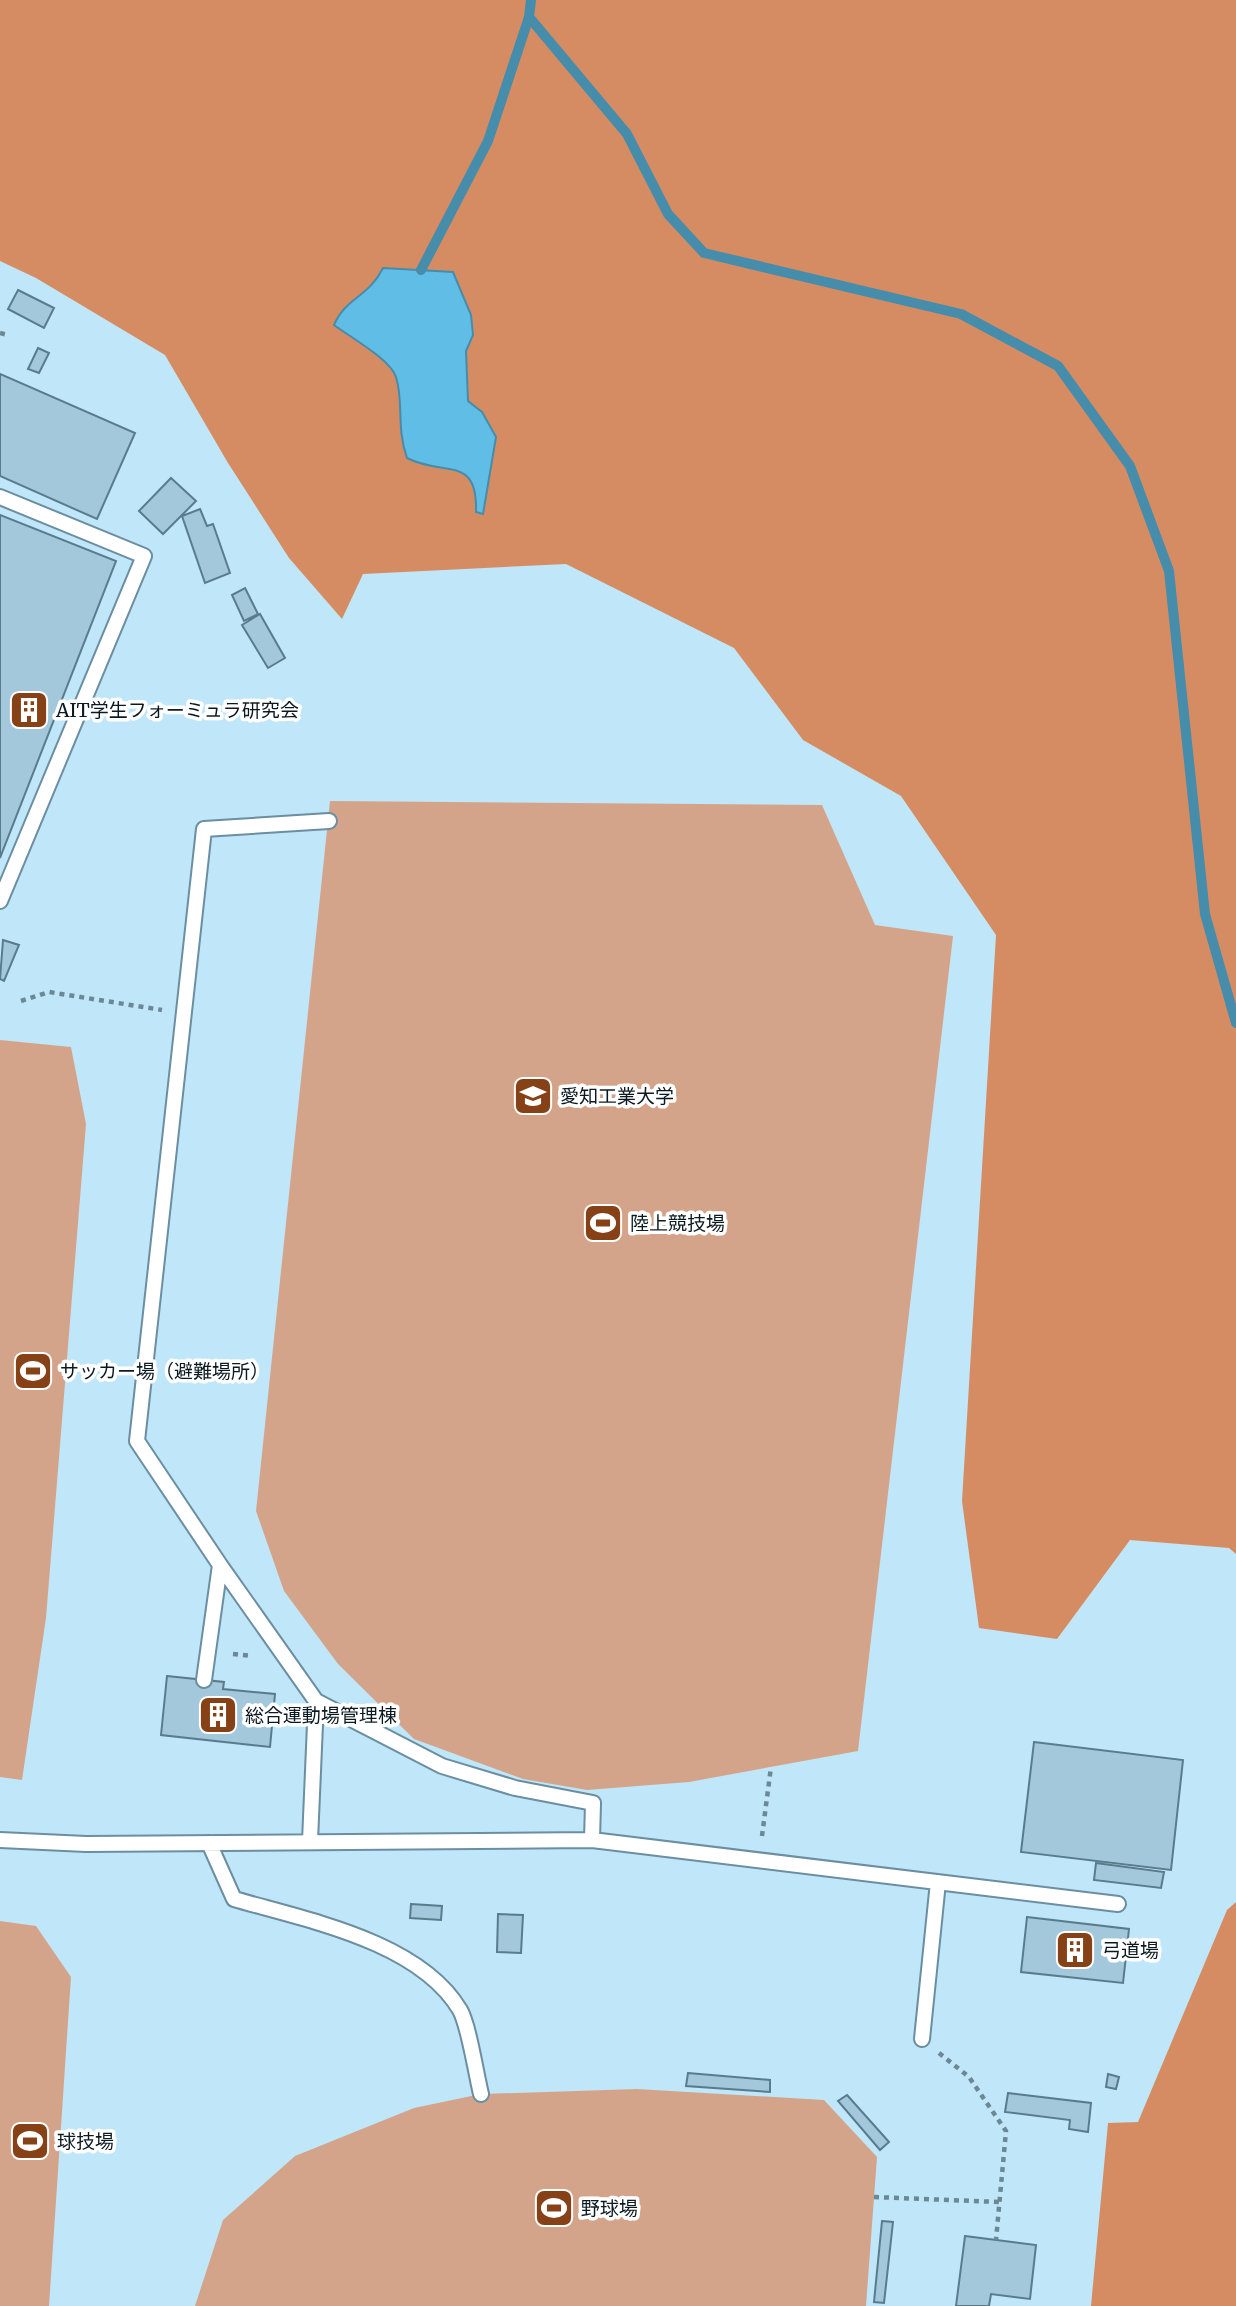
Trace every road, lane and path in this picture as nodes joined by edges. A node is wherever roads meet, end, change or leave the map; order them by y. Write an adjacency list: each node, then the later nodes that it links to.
1 (0, 333): 2 (path)
2 (8, 335)
3 (0, 497): 5 (lane)
4 (329, 821): 7 (lane)
5 (0, 901)
6 (21, 1001): 7 (path)
7 (183, 1013): 8 (lane)
8 (220, 1564): 9 (lane); 10 (lane)
9 (208, 1651): 10 (path); 11 (lane)
10 (287, 1660): 12 (lane)
11 (204, 1679)
12 (316, 1701): 15 (lane); 16 (lane)
13 (771, 1767): 18 (path)
14 (0, 1840): 17 (lane)
15 (592, 1840): 16 (lane); 18 (lane)
16 (310, 1841): 17 (lane)
17 (209, 1843): 22 (lane)
18 (759, 1860): 19 (lane)
19 (938, 1882): 20 (lane); 21 (lane)
20 (1118, 1904)
21 (922, 2039): 24 (path)
22 (481, 2094)
23 (874, 2197): 24 (path)
24 (999, 2202): 25 (path)
25 (996, 2240)

